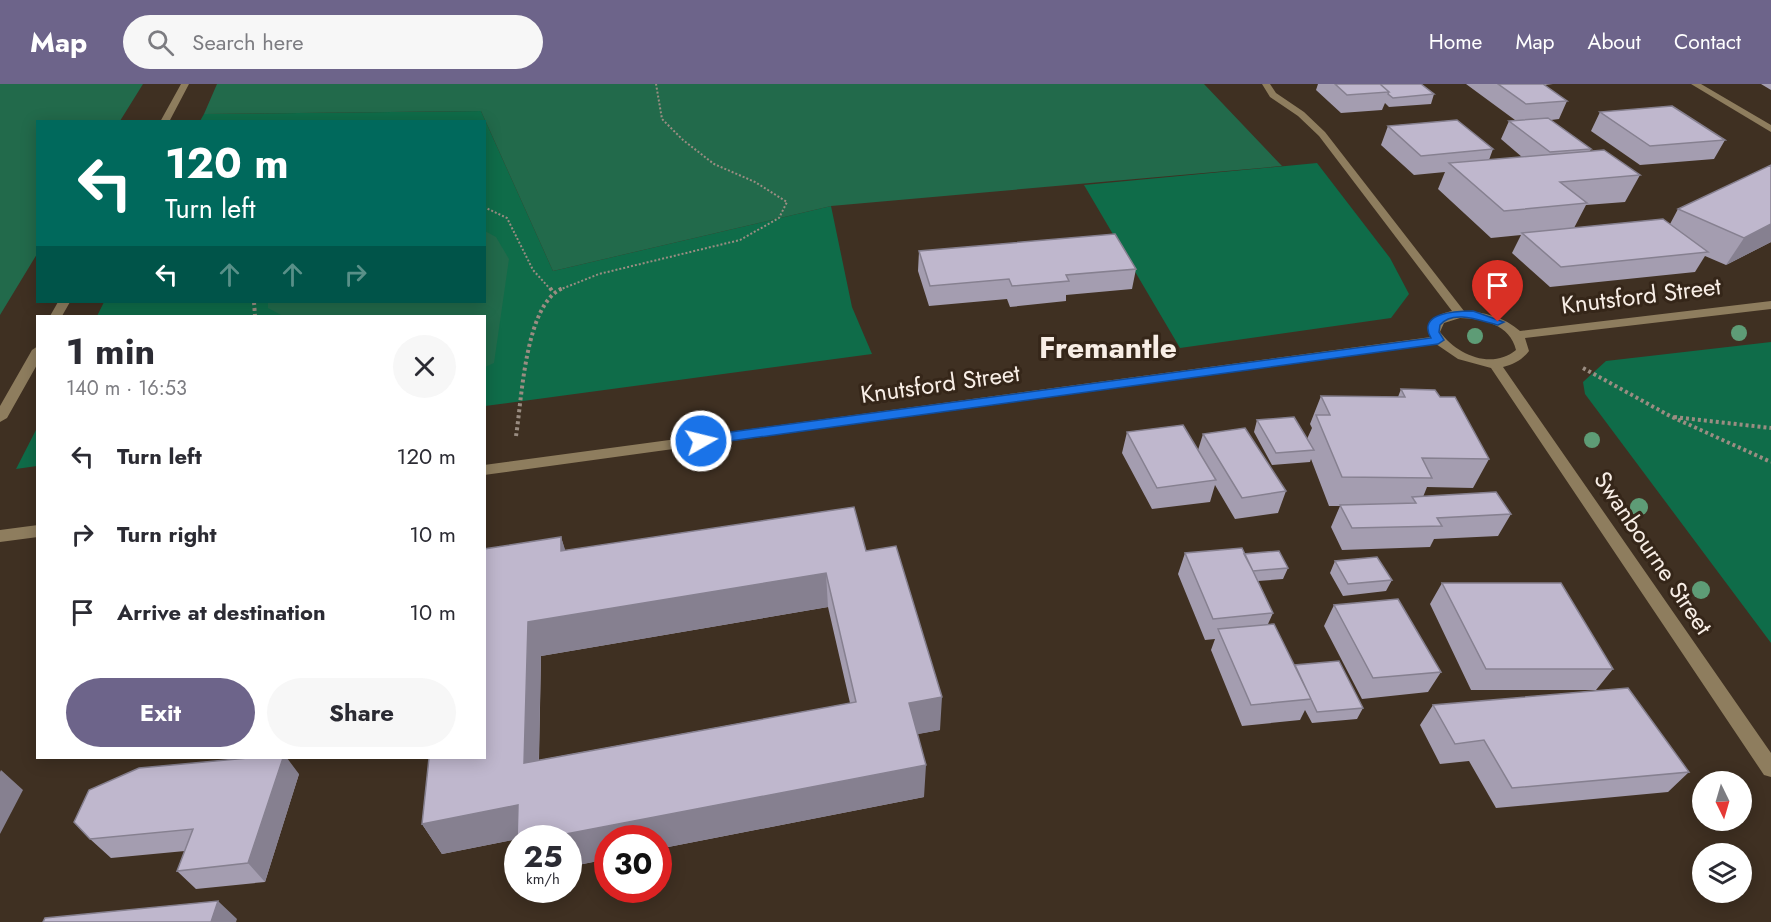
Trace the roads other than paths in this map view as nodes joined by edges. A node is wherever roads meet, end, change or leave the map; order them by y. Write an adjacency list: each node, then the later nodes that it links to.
1 (185, 84): 4 (street)
2 (1266, 84): 7 (street)
3 (1695, 84): 5 (street)
4 (165, 120)
5 (1771, 129)
6 (1771, 305): 8 (street, Knutsford Street)
7 (1460, 314): 8 (street); 9 (street)
8 (1517, 335): 11 (street)
9 (1438, 340): 11 (street); 13 (street, Knutsford Street)
10 (36, 354): 12 (street)
11 (1494, 363): 16 (street, Swanbourne Street)
12 (0, 418)
13 (486, 470)
14 (36, 531): 15 (street)
15 (0, 536)
16 (1771, 770)

